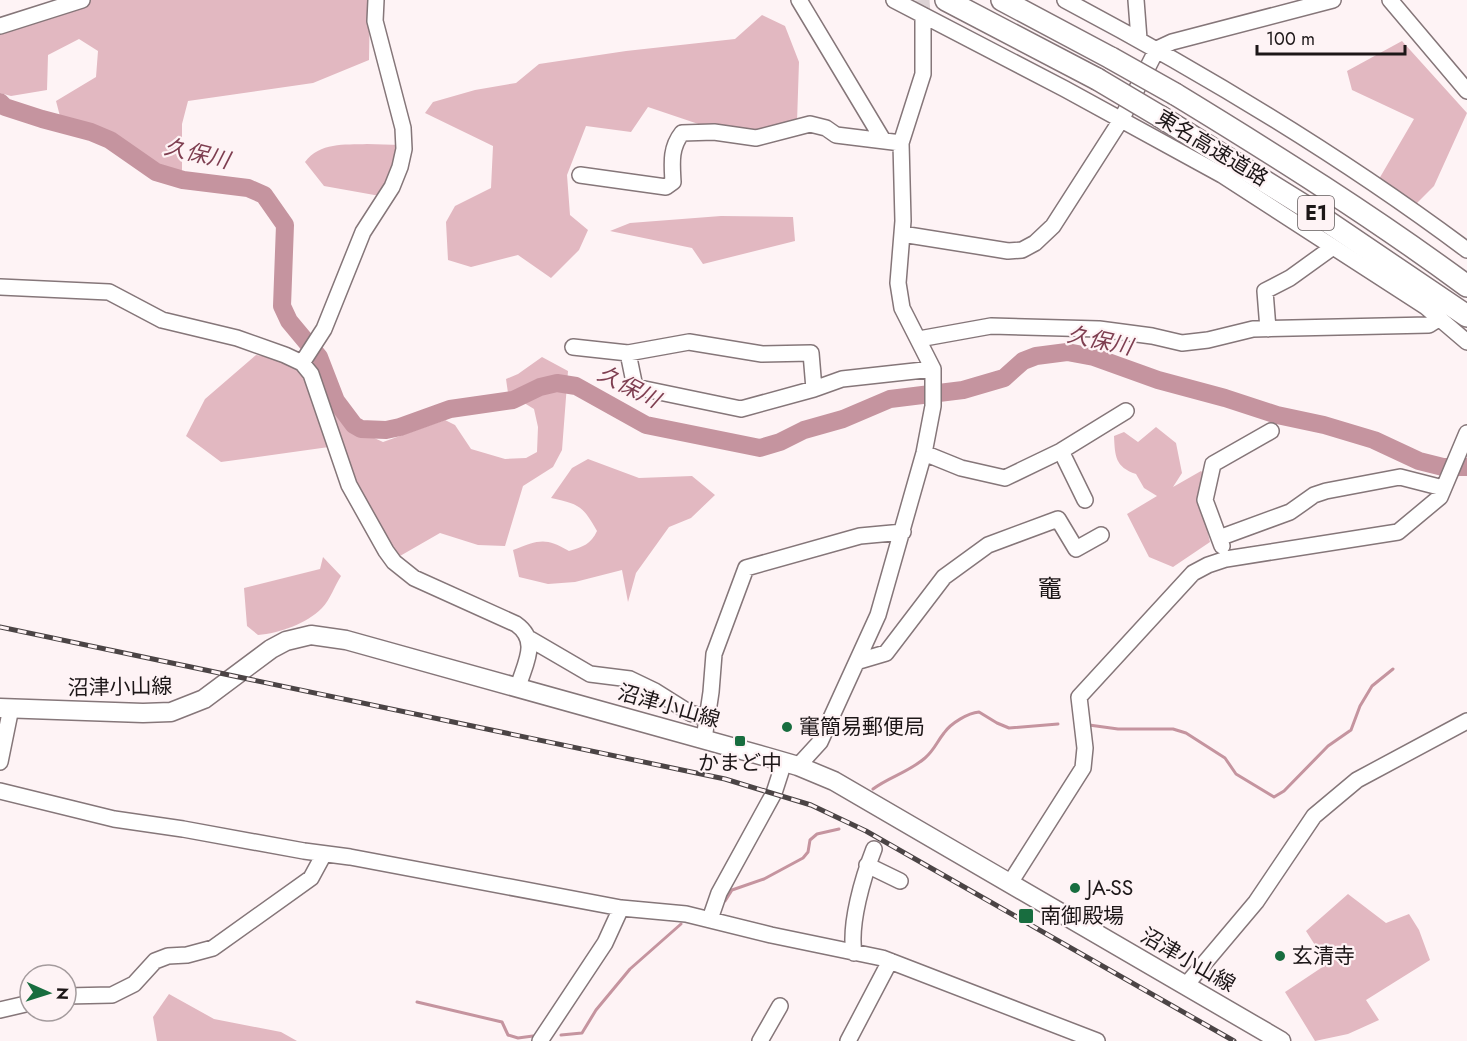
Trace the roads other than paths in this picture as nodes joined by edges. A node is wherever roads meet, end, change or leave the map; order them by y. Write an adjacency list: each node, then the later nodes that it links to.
1 (82, 0): 12 (street)
2 (376, 0): 32 (street)
3 (799, 0): 17 (street)
4 (894, 0): 11 (street)
5 (946, 0): 25 (highway, 東名高速道路 / E1, bridge)
6 (1002, 0): 23 (highway, 東名高速道路 / E1, bridge)
7 (1065, 0): 13 (street)
8 (1136, 0): 13 (street)
9 (1333, 0): 14 (street)
10 (1390, 0): 15 (street)
11 (923, 15): 16 (street); 18 (street)
12 (0, 26)
13 (1139, 39): 14 (street)
14 (1157, 49): 16 (street); 22 (street)
15 (1467, 91)
16 (1121, 120): 20 (street); 21 (street)
17 (883, 141): 18 (street); 19 (street)
18 (901, 143): 20 (street)
19 (580, 175)
20 (902, 234): 28 (street)
21 (1332, 247): 26 (street); 27 (street)
22 (1467, 250)
23 (1467, 285)
24 (0, 287): 32 (street)
25 (1467, 316)
26 (1440, 318): 27 (street); 29 (street)
27 (1268, 329): 28 (street)
28 (919, 339): 33 (street)
29 (1467, 342)
30 (573, 347): 31 (street)
31 (628, 353): 34 (street); 34 (street)
32 (303, 362): 46 (street)
33 (933, 376): 34 (street); 39 (street)
34 (814, 389)
35 (1126, 411): 38 (street)
36 (1271, 431): 44 (street)
37 (1467, 433): 40 (street)
38 (1061, 451): 39 (street); 41 (street)
39 (924, 453): 42 (street)
40 (1445, 482): 44 (street); 45 (street)
41 (1085, 500)
42 (903, 532): 47 (street); 50 (street)
43 (1101, 535): 47 (street)
44 (1219, 537): 45 (street)
45 (1226, 559): 60 (street)
46 (530, 639): 48 (street); 50 (street)
47 (859, 661): 54 (street)
48 (518, 687): 49 (main road, 沼津小山線); 52 (main road, 沼津小山線)
49 (5, 708): 53 (street)
50 (707, 718): 52 (street)
51 (1466, 723): 65 (street)
52 (704, 739): 54 (main road, 沼津小山線)
53 (0, 762)
54 (791, 764): 60 (main road, 沼津小山線); 62 (street)
55 (0, 791): 57 (street)
56 (874, 849): 58 (street)
57 (324, 854): 61 (street); 66 (street)
58 (867, 865): 59 (street); 63 (street)
59 (900, 880)
60 (1010, 883): 65 (main road, 沼津小山線)
61 (621, 908): 62 (street); 70 (street)
62 (710, 919): 63 (street)
63 (854, 953): 64 (street)
64 (890, 961): 72 (street); 73 (street)
65 (1186, 985): 74 (main road, 沼津小山線)
66 (78, 996)
67 (18, 1006): 69 (street)
68 (780, 1006): 71 (street)
69 (0, 1010)
70 (540, 1041)
71 (760, 1041)
72 (848, 1041)
73 (1097, 1041)
74 (1281, 1041)

